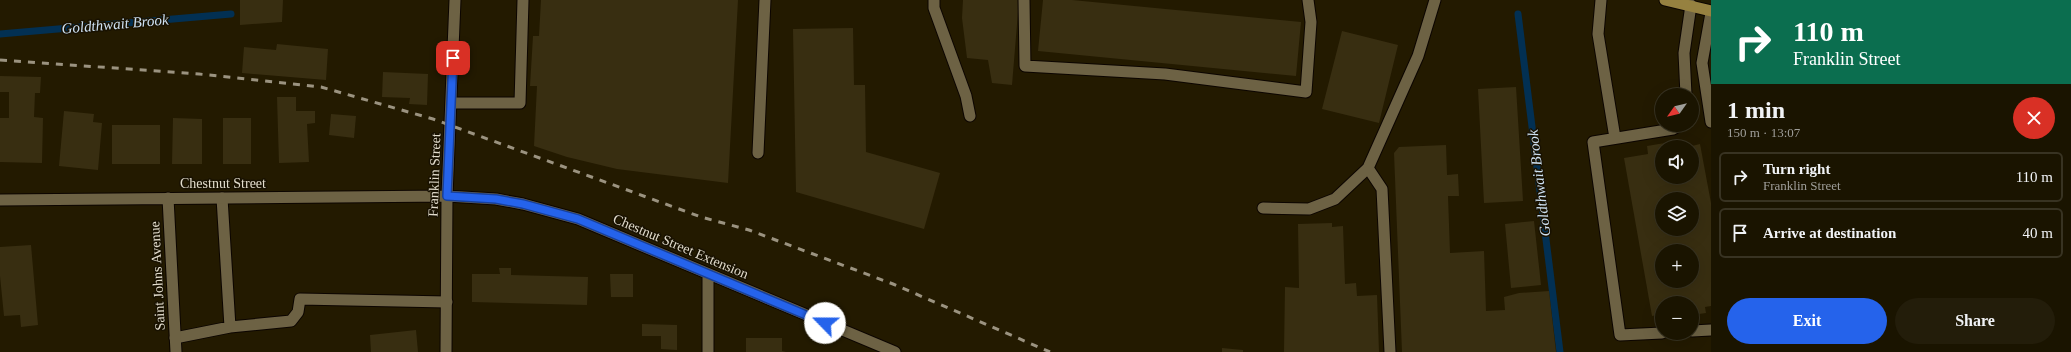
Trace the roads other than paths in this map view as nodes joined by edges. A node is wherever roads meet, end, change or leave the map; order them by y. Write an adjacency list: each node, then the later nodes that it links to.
1 (455, 0): 13 (street, Franklin Street)
2 (523, 0): 13 (street)
3 (765, 0): 18 (street)
4 (934, 0): 14 (street)
5 (1024, 0): 6 (street)
6 (1308, 0)
7 (1435, 0): 19 (street)
8 (1601, 0): 17 (street)
9 (1665, 0): 10 (main road)
10 (1691, 5): 11 (main road); 12 (street)
11 (1711, 12): 15 (street)
12 (1686, 88)
13 (452, 103): 20 (street, Franklin Street)
14 (970, 116)
15 (1711, 122)
16 (1655, 132): 17 (street)
17 (1615, 138): 30 (street)
18 (758, 153)
19 (1368, 168): 24 (street); 36 (street)
20 (447, 196): 22 (street, Chestnut Street); 25 (street, Chestnut Street Extension); 26 (street, Franklin Street)
21 (168, 198): 22 (street, Chestnut Street); 23 (street, Chestnut Street); 31 (street, Saint Johns Avenue)
22 (222, 198): 27 (street)
23 (0, 200)
24 (1263, 208)
25 (708, 274): 34 (street); 35 (street, Chestnut Street Extension)
26 (447, 302): 27 (street); 33 (street, Franklin Street)
27 (230, 327): 31 (street)
28 (1711, 330): 29 (street)
29 (1699, 331)
30 (1655, 333)
31 (175, 338): 32 (street, Saint Johns Avenue)
32 (176, 352)
33 (446, 352)
34 (708, 352)
35 (895, 352)
36 (1390, 352)

